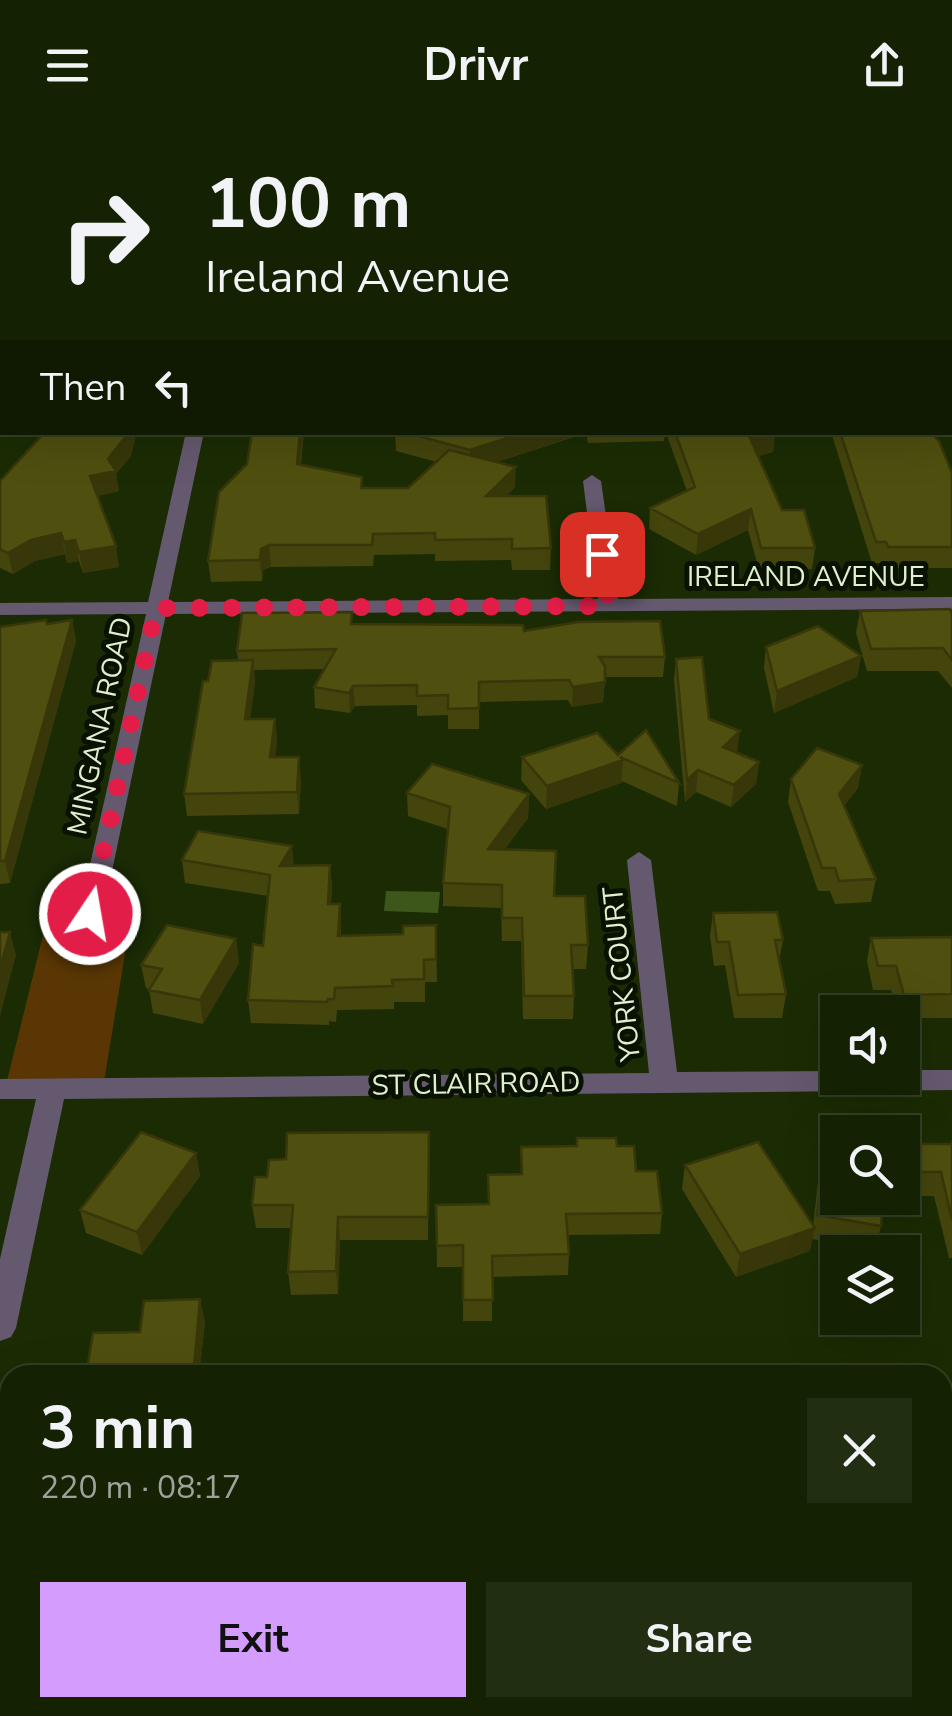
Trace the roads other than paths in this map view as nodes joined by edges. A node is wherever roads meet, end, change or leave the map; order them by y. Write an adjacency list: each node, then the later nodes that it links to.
1 (194, 435): 5 (street, MINGANA ROAD)
2 (592, 481): 4 (street)
3 (952, 603): 4 (street, IRELAND AVENUE)
4 (609, 606): 5 (street, IRELAND AVENUE)
5 (156, 608): 6 (street, IRELAND AVENUE); 8 (street, MINGANA ROAD)
6 (0, 609)
7 (639, 860): 10 (street, YORK COURT)
8 (90, 914)
9 (952, 1080): 10 (street, ST CLAIR ROAD)
10 (664, 1082): 11 (street, ST CLAIR ROAD)
11 (52, 1088): 12 (street, ST CLAIR ROAD); 13 (street)
12 (0, 1089)
13 (0, 1328)

